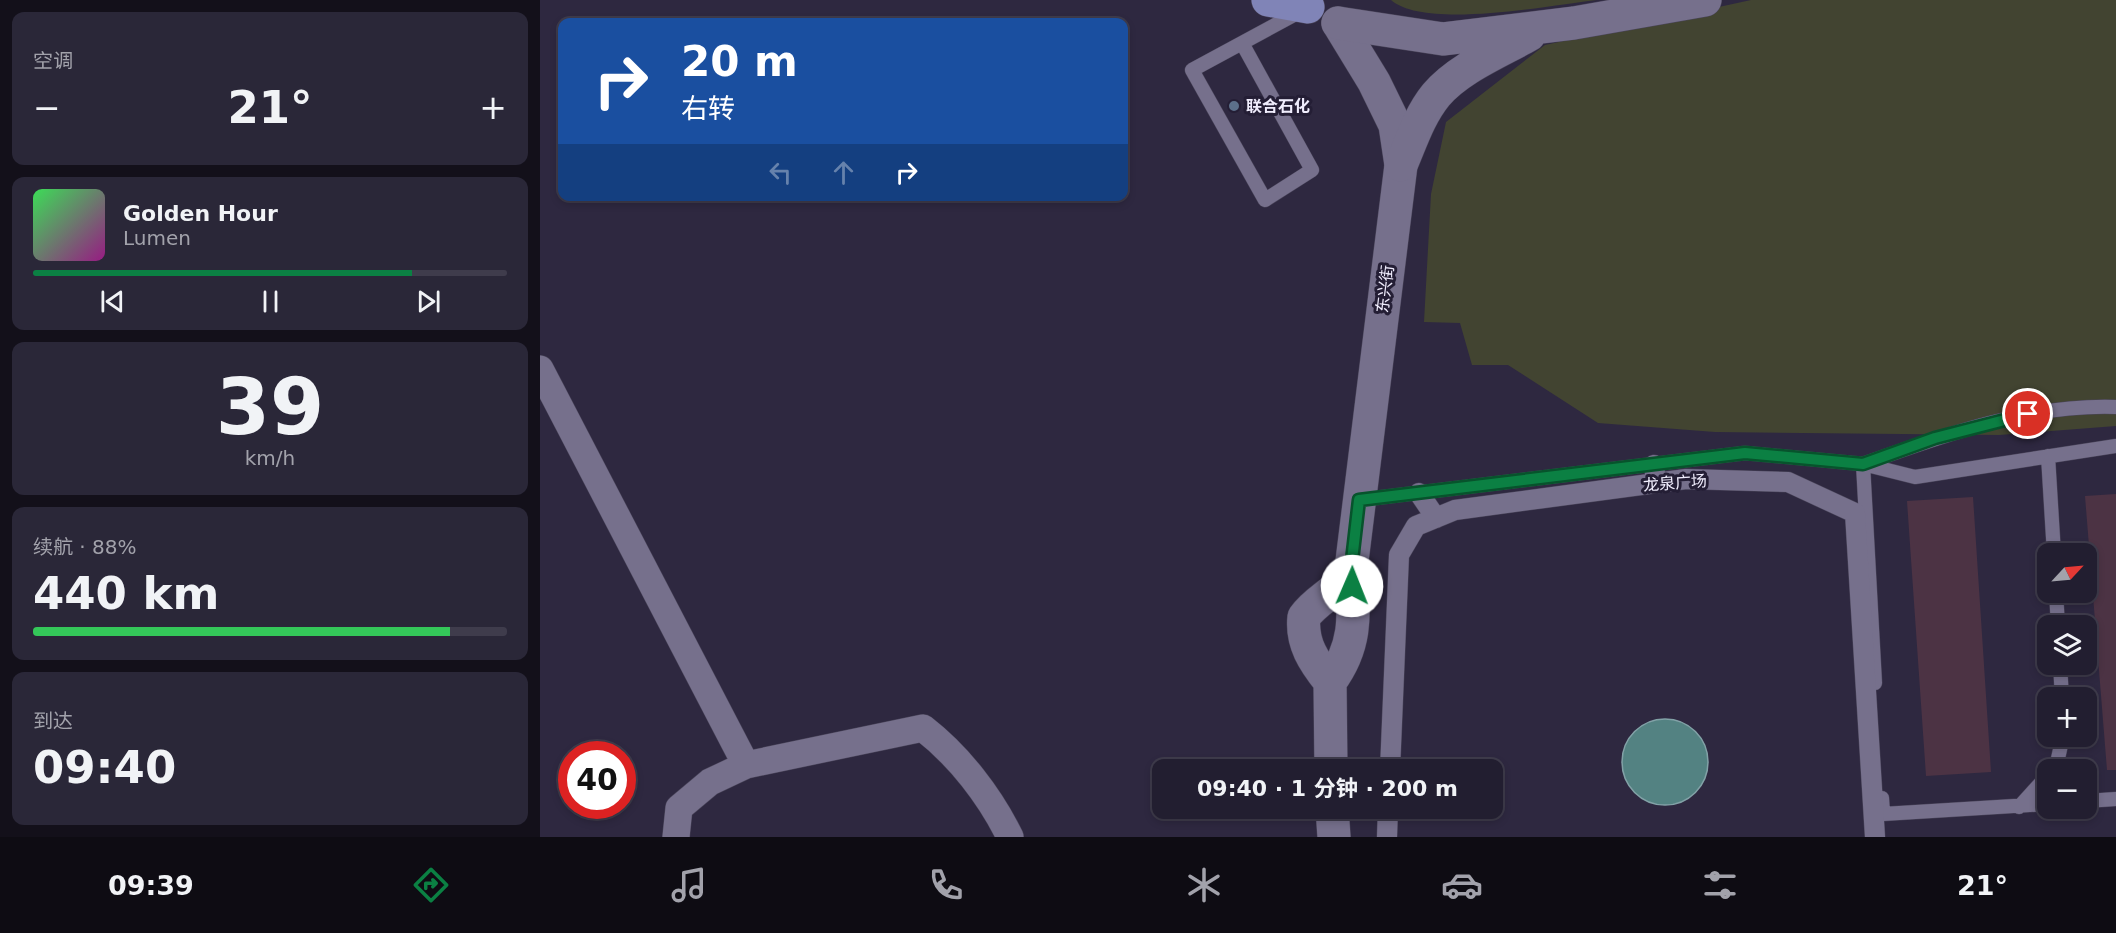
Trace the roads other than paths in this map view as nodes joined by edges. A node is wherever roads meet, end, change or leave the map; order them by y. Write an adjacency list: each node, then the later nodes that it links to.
1 (1268, 0): 3 (main road)
2 (1705, 0): 4 (street)
3 (1319, 8): 4 (street); 5 (lane); 6 (street, 东兴街)
4 (1543, 27): 6 (street)
5 (1242, 43): 5 (lane)
6 (1401, 165): 14 (street, 东兴街)
7 (540, 369): 21 (street)
8 (2116, 407): 11 (lane)
9 (2116, 446): 10 (lane)
10 (2048, 456): 11 (lane); 16 (lane)
11 (1863, 464): 12 (lane); 27 (lane)
12 (1655, 474): 13 (lane); 15 (street, 龙泉广场); 27 (street, 龙泉广场)
13 (1419, 493): 14 (lane); 15 (street)
14 (1359, 500): 17 (street, 东兴街)
15 (1436, 518): 20 (street, 龙泉广场)
16 (2053, 543)
17 (1351, 569): 18 (street, 东兴街); 18 (street)
18 (1330, 682): 19 (street)
19 (1331, 759)
20 (1390, 759)
21 (746, 765): 30 (street); 31 (street)
22 (2037, 787): 26 (lane)
23 (2116, 799): 24 (lane)
24 (2097, 800)
25 (2037, 805): 26 (lane)
26 (2019, 807): 27 (lane)
27 (1878, 814): 34 (street, 龙泉广场); 35 (lane)
28 (1333, 819): 32 (street)
29 (1388, 819): 33 (street)
30 (676, 837)
31 (1010, 837)
32 (1334, 837)
33 (1387, 837)
34 (1875, 837)
35 (1884, 837)

